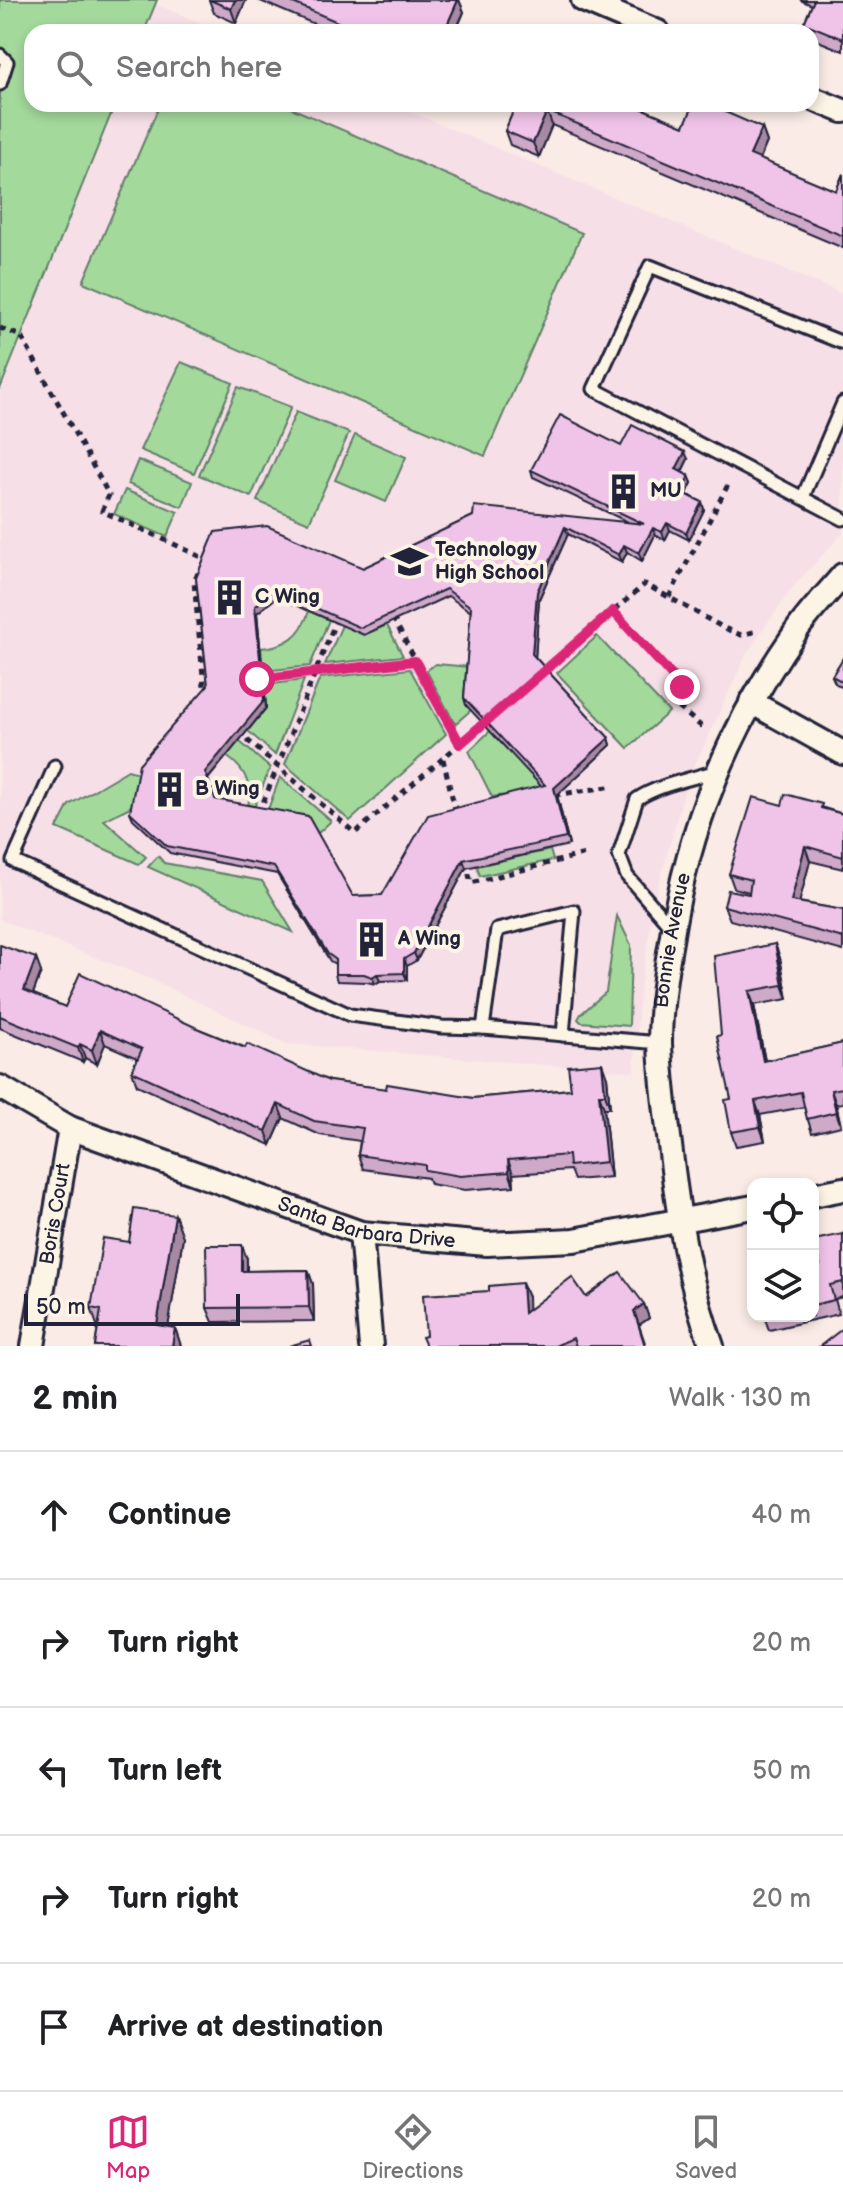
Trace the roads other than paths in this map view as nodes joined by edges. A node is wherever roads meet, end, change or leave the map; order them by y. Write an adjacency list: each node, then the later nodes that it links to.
1 (583, 0): 2 (street)
2 (639, 24)
3 (0, 55): 4 (lane)
4 (0, 84)
5 (819, 101): 6 (street)
6 (843, 111)
7 (843, 343): 9 (lane)
8 (843, 403): 9 (lane)
9 (803, 497): 10 (lane)
10 (843, 519)
11 (843, 575): 12 (street, Bonnie Avenue)
12 (751, 702): 13 (street); 15 (street, Bonnie Avenue)
13 (843, 753)
14 (55, 766): 17 (lane)
15 (716, 771): 16 (street, Bonnie Avenue); 16 (lane)
16 (672, 929): 19 (street, Bonnie Avenue)
17 (483, 1028): 18 (lane); 18 (lane)
18 (563, 1035): 19 (lane)
19 (660, 1043): 25 (street, Bonnie Avenue)
20 (0, 1087): 21 (street, Santa Barbara Drive)
21 (70, 1128): 26 (street, Santa Barbara Drive); 27 (street, Boris Court)
22 (843, 1189): 23 (street)
23 (819, 1194)
24 (747, 1208): 25 (street, Santa Barbara Drive)
25 (678, 1221): 26 (street, Santa Barbara Drive); 29 (street, Bonnie Avenue)
26 (361, 1233): 28 (street)
27 (33, 1346)
28 (371, 1346)
29 (712, 1346)

